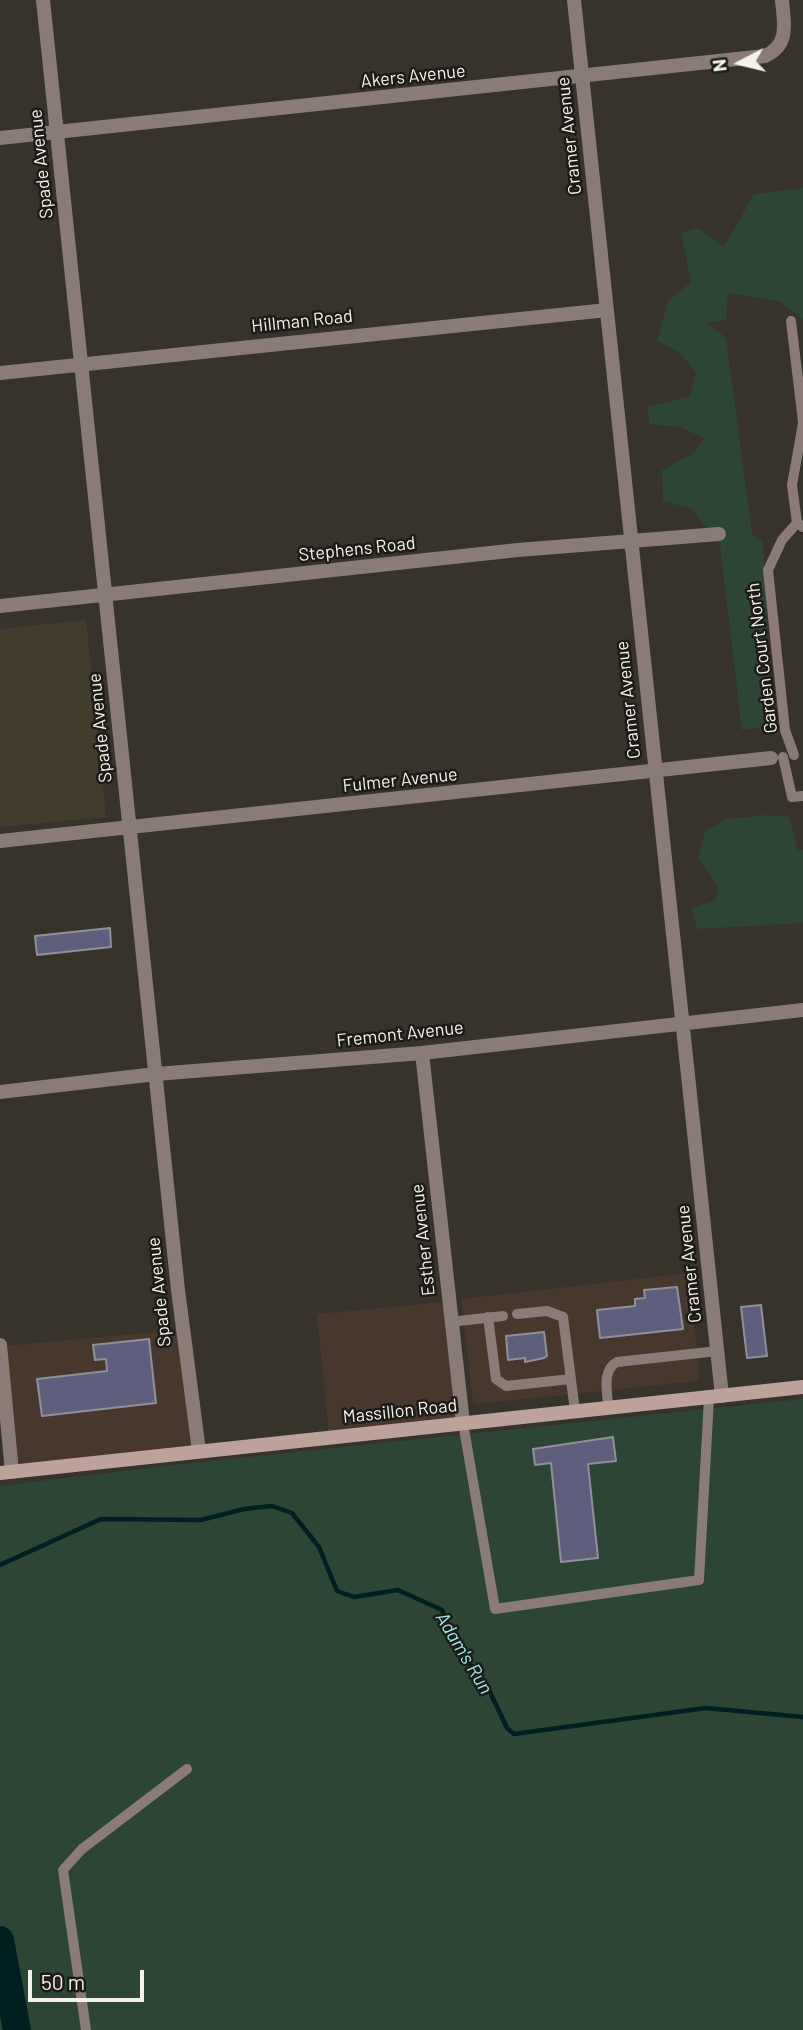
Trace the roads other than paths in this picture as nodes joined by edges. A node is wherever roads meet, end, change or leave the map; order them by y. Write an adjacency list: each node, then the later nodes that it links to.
1 (43, 0): 5 (street, Spade Avenue)
2 (574, 0): 4 (street, Cramer Avenue)
3 (782, 0): 4 (street, Akers Avenue)
4 (582, 77): 5 (street, Akers Avenue); 7 (street, Cramer Avenue)
5 (56, 132): 6 (street, Akers Avenue); 9 (street, Spade Avenue)
6 (0, 138)
7 (607, 310): 9 (street, Hillman Road); 14 (street, Cramer Avenue)
8 (791, 321): 11 (lane)
9 (82, 363): 10 (street, Hillman Road); 15 (street, Spade Avenue)
10 (0, 373)
11 (803, 423): 12 (lane)
12 (800, 525): 17 (lane, Garden Court North)
13 (719, 534): 14 (street, Stephens Road)
14 (630, 542): 15 (street, Stephens Road); 18 (street, Cramer Avenue)
15 (106, 595): 16 (street, Stephens Road); 20 (street, Spade Avenue)
16 (0, 606)
17 (788, 756): 18 (street, Fulmer Avenue); 19 (lane, Garden Court North)
18 (655, 772): 20 (street, Fulmer Avenue); 23 (street, Cramer Avenue)
19 (803, 796)
20 (130, 828): 21 (street, Fulmer Avenue); 25 (street, Spade Avenue)
21 (0, 841)
22 (803, 1010): 23 (street, Fremont Avenue)
23 (681, 1024): 24 (street, Fremont Avenue); 32 (street, Cramer Avenue)
24 (422, 1053): 25 (street, Fremont Avenue); 30 (street, Esther Avenue)
25 (156, 1074): 26 (street, Fremont Avenue); 40 (street, Spade Avenue)
26 (0, 1092)
27 (517, 1314): 34 (lane)
28 (503, 1316): 29 (lane)
29 (488, 1317): 30 (lane); 34 (lane)
30 (450, 1322): 39 (street, Esther Avenue)
31 (0, 1345): 33 (street)
32 (718, 1351): 36 (street, Cramer Avenue); 37 (lane)
33 (2, 1373): 41 (street)
34 (571, 1379): 38 (lane)
35 (803, 1387): 36 (street, Massillon Road)
36 (715, 1397): 37 (street, Massillon Road); 39 (lane)
37 (608, 1408): 38 (street, Massillon Road)
38 (575, 1412): 39 (street, Massillon Road)
39 (463, 1423): 40 (street, Massillon Road)
40 (199, 1451): 41 (street, Massillon Road)
41 (6, 1472)
42 (187, 1769): 43 (lane)
43 (86, 2030)

